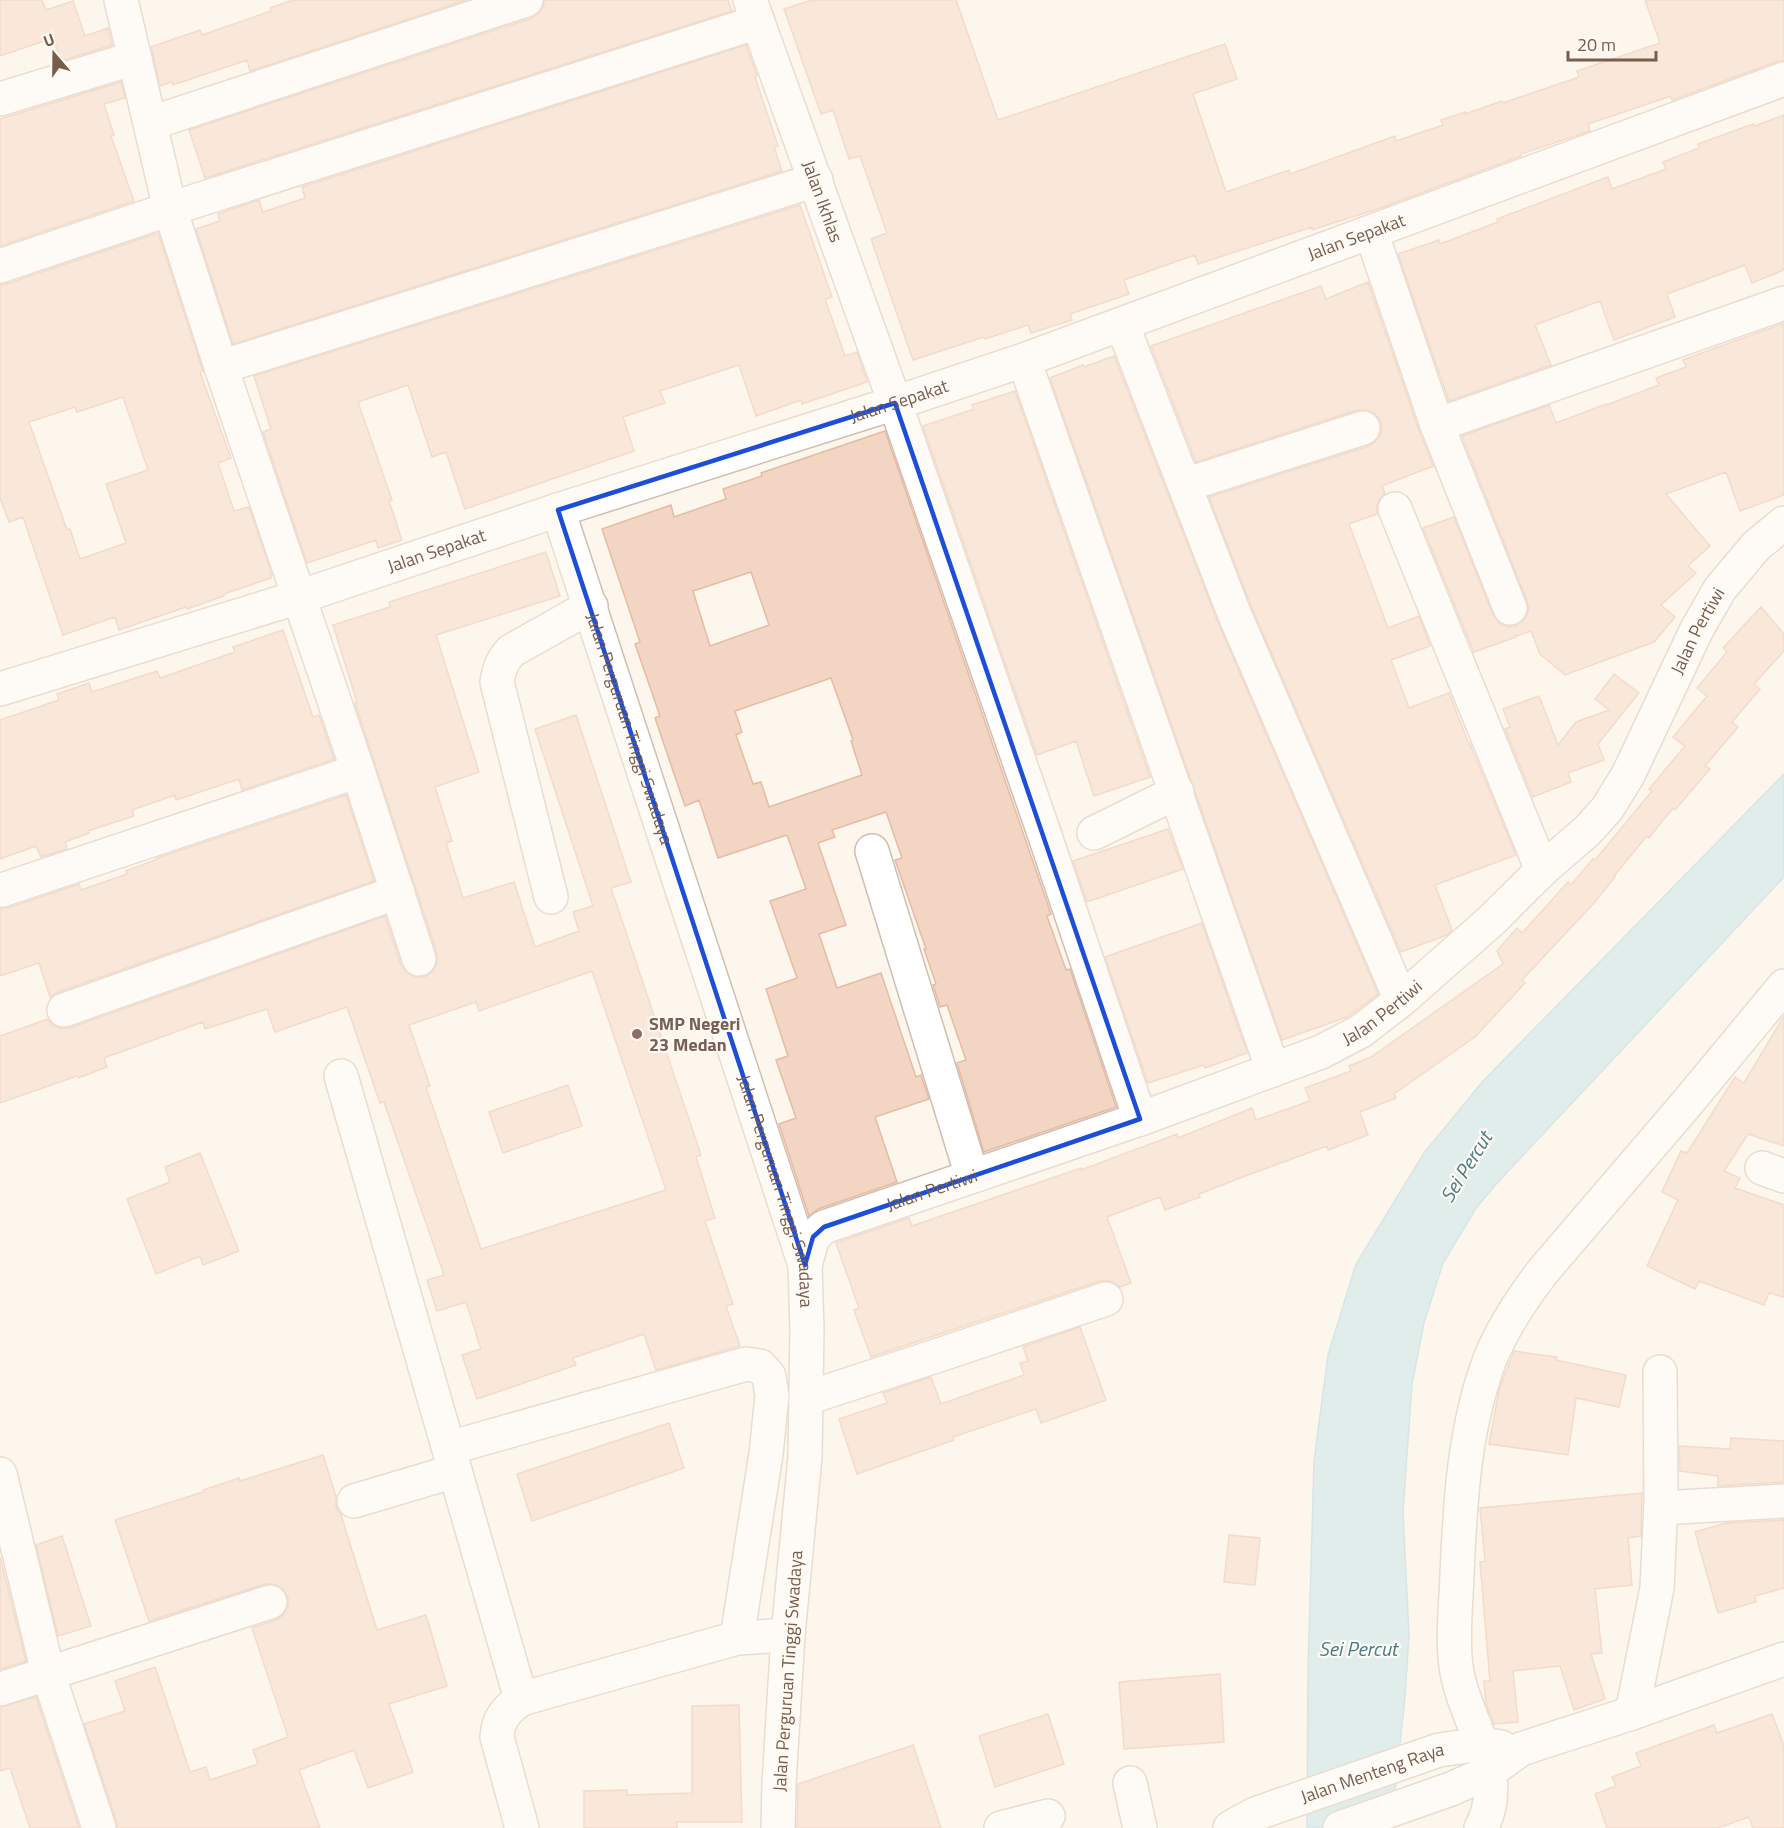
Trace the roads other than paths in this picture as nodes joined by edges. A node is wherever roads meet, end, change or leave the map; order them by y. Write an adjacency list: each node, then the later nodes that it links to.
1 (121, 0): 4 (street)
2 (526, 0): 7 (street)
3 (754, 11): 8 (street, Jalan Ikhlas); 9 (street)
4 (135, 58): 6 (street); 7 (street)
5 (1784, 80): 10 (street, Jalan Sepakat)
6 (0, 99)
7 (150, 123): 9 (street)
8 (816, 180): 15 (street); 16 (street, Jalan Ikhlas)
9 (170, 209): 11 (street); 15 (street)
10 (1371, 232): 13 (street, Jalan Sepakat); 17 (street)
11 (0, 266)
12 (1784, 303): 17 (street)
13 (1122, 324): 14 (street, Jalan Sepakat); 19 (street)
14 (1024, 360): 16 (street, Jalan Sepakat); 28 (street)
15 (221, 368): 23 (street)
16 (895, 403): 21 (street, Jalan Sepakat); 41 (street, Jalan Ikhlas)
17 (1437, 425): 25 (street)
18 (1363, 428): 19 (street)
19 (1185, 485): 37 (street)
20 (1395, 509): 31 (street)
21 (558, 510): 23 (street, Jalan Sepakat); 24 (street, Jalan Perguruan Tinggi Swadaya)
22 (1784, 523): 31 (street, Jalan Pertiwi)
23 (299, 597): 26 (street, Jalan Sepakat); 27 (street)
24 (591, 606): 34 (street); 43 (street, Jalan Perguruan Tinggi Swadaya)
25 (1510, 608)
26 (0, 689)
27 (358, 771): 32 (street); 33 (street)
28 (1177, 792): 29 (street); 39 (street)
29 (1094, 833)
30 (872, 851): 42 (street)
31 (1542, 870): 37 (street, Jalan Pertiwi)
32 (2, 890)
33 (398, 892): 35 (street); 38 (street)
34 (551, 897)
35 (419, 959)
36 (1784, 986): 60 (street)
37 (1401, 1000): 39 (street, Jalan Pertiwi)
38 (64, 1010)
39 (1274, 1070): 41 (street, Jalan Pertiwi)
40 (341, 1076): 47 (street)
41 (1140, 1119): 42 (street, Jalan Pertiwi)
42 (972, 1176): 43 (street, Jalan Pertiwi)
43 (805, 1265): 46 (street, Jalan Perguruan Tinggi Swadaya)
44 (1106, 1299): 46 (street)
45 (1660, 1372): 51 (street)
46 (807, 1398): 53 (street, Jalan Perguruan Tinggi Swadaya)
47 (452, 1460): 49 (street); 54 (street); 58 (street)
48 (0, 1473): 56 (street)
49 (354, 1501)
50 (1784, 1501): 51 (street)
51 (1661, 1508): 59 (street)
52 (270, 1602): 56 (street)
53 (788, 1635): 54 (street); 66 (street, Jalan Perguruan Tinggi Swadaya)
54 (737, 1638): 58 (street)
55 (1784, 1659): 59 (street, Jalan Menteng Raya)
56 (48, 1673): 57 (street); 64 (street)
57 (0, 1689)
58 (521, 1700): 65 (street)
59 (1632, 1713): 60 (street, Jalan Menteng Raya)
60 (1485, 1758): 63 (street, Jalan Menteng Raya); 69 (street, Jalan Menteng Raya); 70 (street)
61 (1130, 1783): 68 (street)
62 (1048, 1816): 67 (street)
63 (1242, 1821)
64 (99, 1828)
65 (522, 1828)
66 (778, 1828)
67 (1001, 1828)
68 (1140, 1828)
69 (1340, 1828)
70 (1481, 1828)

